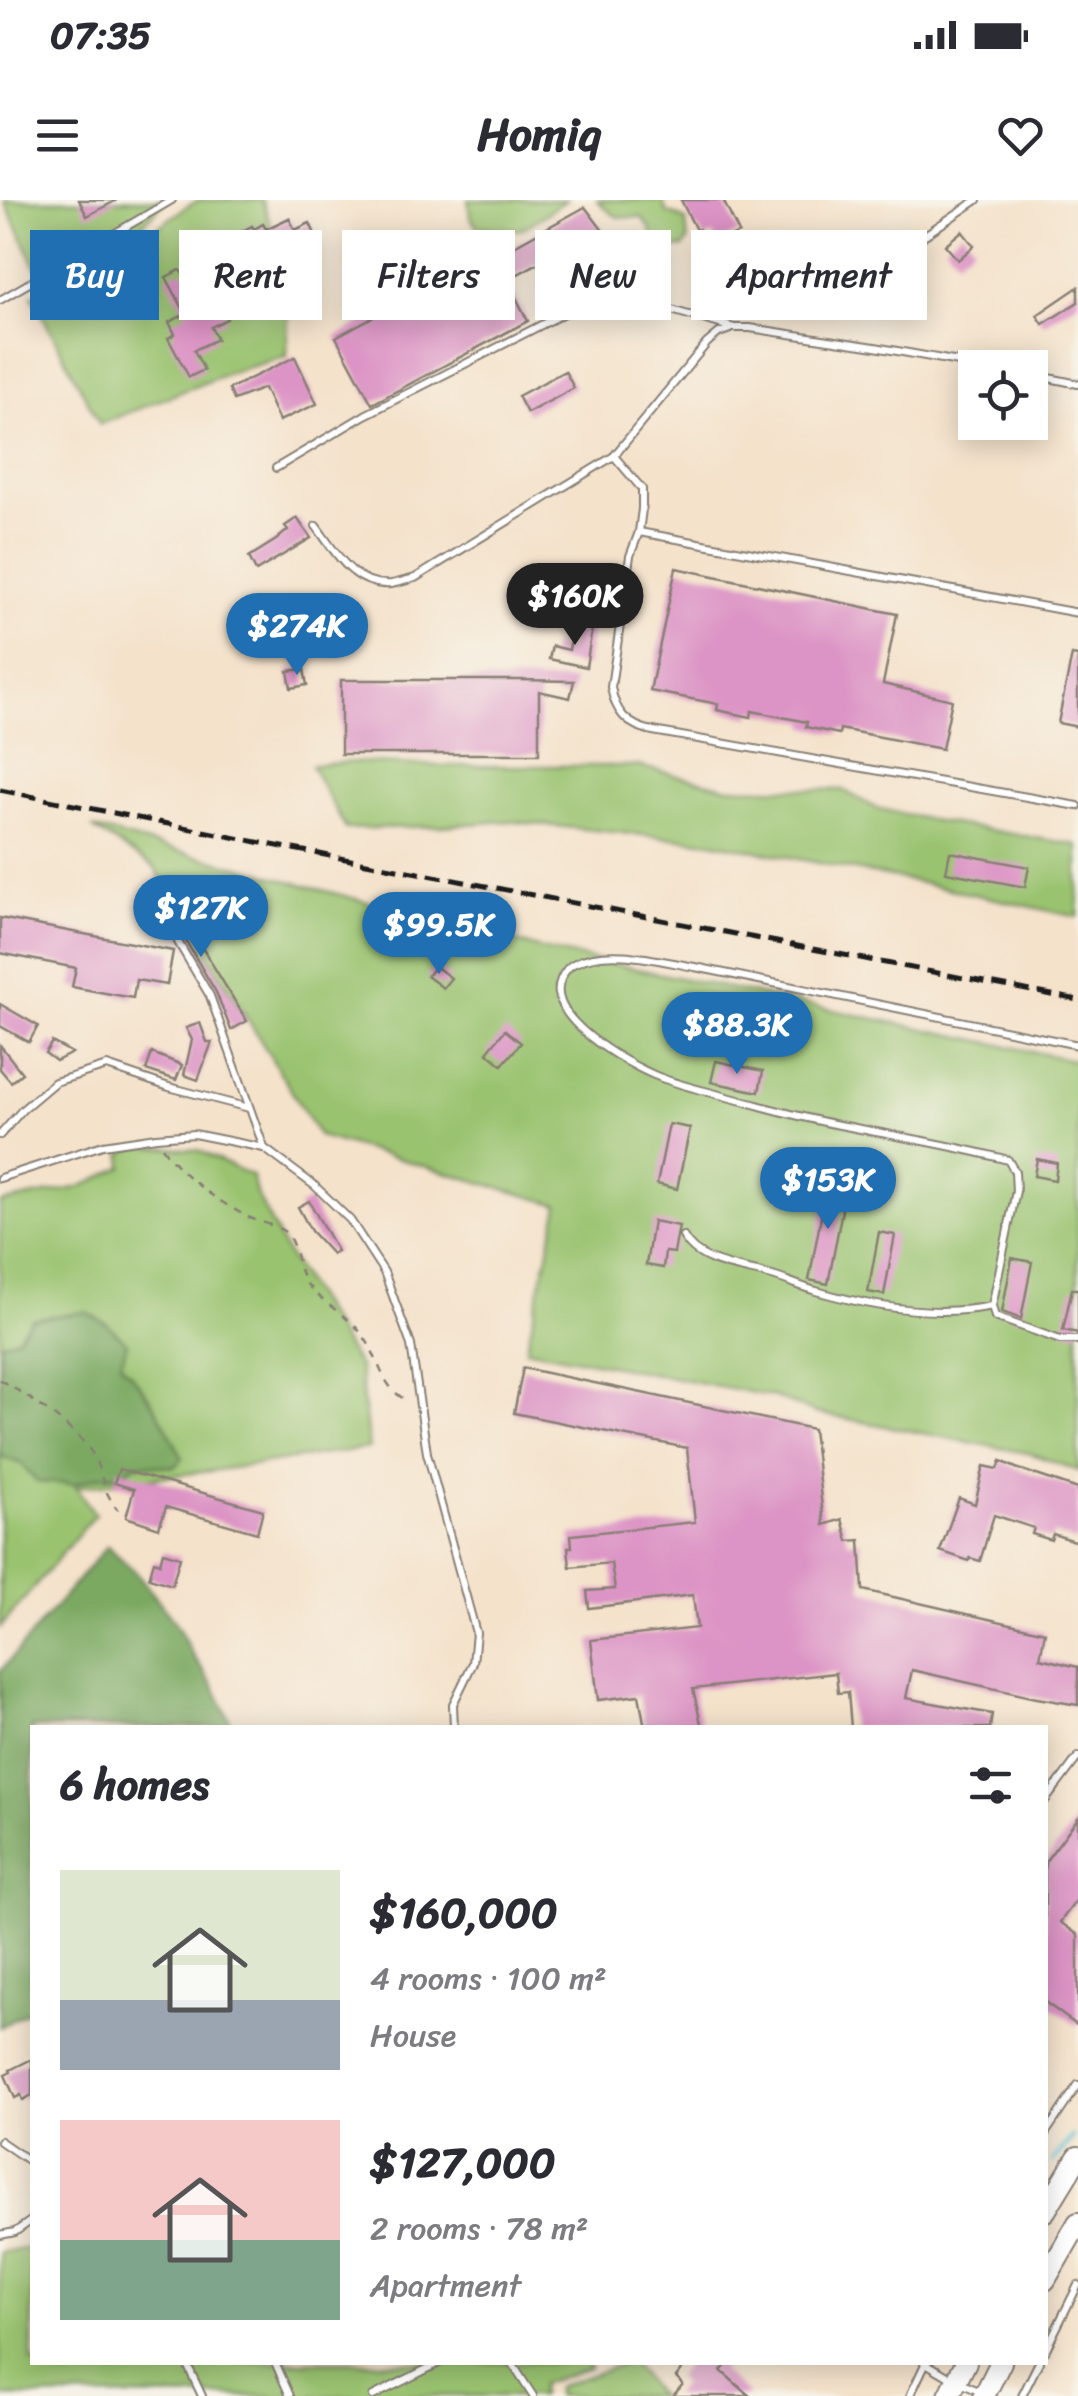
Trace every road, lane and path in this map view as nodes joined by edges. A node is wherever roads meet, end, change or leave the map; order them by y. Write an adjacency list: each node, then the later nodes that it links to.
1 (172, 200): 4 (lane)
2 (978, 200): 3 (lane)
3 (927, 234)
4 (0, 300)
5 (734, 328): 6 (lane); 9 (lane); 10 (lane)
6 (958, 362)
7 (1048, 378): 8 (lane)
8 (1078, 384)
9 (614, 456): 11 (lane); 12 (lane)
10 (276, 468)
11 (316, 526)
12 (640, 532): 13 (lane); 14 (lane)
13 (1078, 613)
14 (1078, 806)
15 (178, 942): 17 (lane)
16 (1078, 1045): 23 (lane)
17 (249, 1108): 18 (lane); 20 (lane)
18 (0, 1135)
19 (156, 1137): 20 (lane); 21 (lane); 26 (path)
20 (264, 1148): 26 (lane)
21 (0, 1178)
22 (683, 1236): 23 (lane)
23 (992, 1306): 24 (lane)
24 (1078, 1340)
25 (0, 1380): 27 (path)
26 (421, 1408): 28 (lane)
27 (118, 1510)
28 (454, 1725)
29 (1078, 1757): 30 (lane)
30 (1048, 1797)
31 (1078, 2086): 32 (lane)
32 (1048, 2130)
33 (0, 2141): 35 (lane)
34 (1078, 2156): 36 (main road)
35 (30, 2162)
36 (1048, 2206)
37 (30, 2221): 39 (lane)
38 (1078, 2223): 40 (main road)
39 (0, 2235)
40 (1048, 2275)
41 (1078, 2285): 42 (lane)
42 (1048, 2345)
43 (187, 2365): 53 (lane)
44 (276, 2365): 54 (lane)
45 (435, 2365): 55 (lane)
46 (513, 2365): 56 (lane)
47 (924, 2365): 57 (lane)
48 (929, 2365): 51 (lane)
49 (999, 2365): 52 (main road)
50 (1038, 2365): 58 (lane)
51 (957, 2380): 52 (lane)
52 (984, 2395)
53 (202, 2396)
54 (290, 2396)
55 (373, 2396)
56 (532, 2396)
57 (910, 2396)
58 (1022, 2396)

